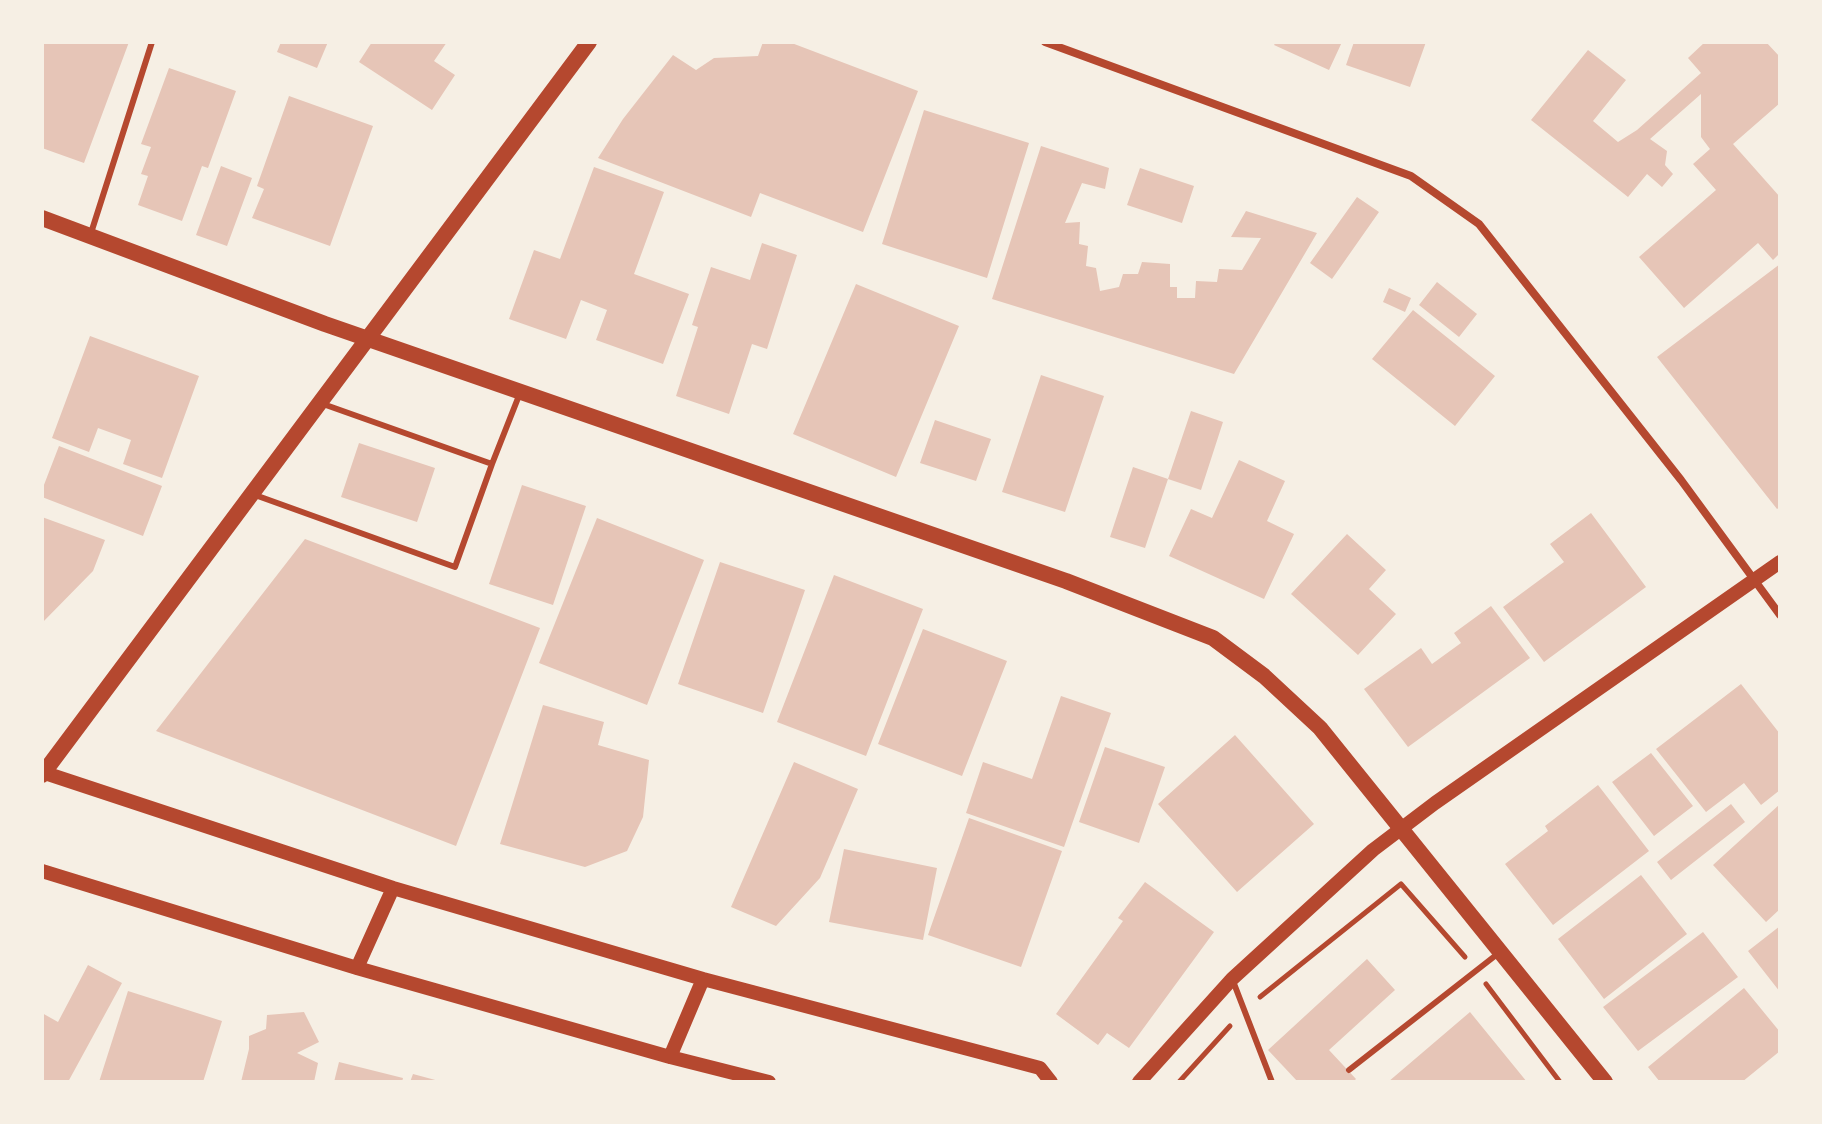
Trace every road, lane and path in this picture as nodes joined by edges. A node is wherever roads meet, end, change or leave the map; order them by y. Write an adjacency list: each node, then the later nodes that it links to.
1 (152, 42): 5 (lane)
2 (589, 42): 6 (main road)
3 (1045, 42): 12 (street)
4 (42, 218): 5 (main road)
5 (90, 236): 6 (main road)
6 (368, 339): 7 (main road); 8 (main road)
7 (520, 392): 9 (lane); 15 (main road)
8 (320, 403): 9 (lane); 10 (main road)
9 (492, 464): 10 (lane)
10 (252, 493): 14 (main road)
11 (1780, 562): 12 (street)
12 (1754, 581): 13 (street); 15 (street)
13 (1780, 615)
14 (42, 773): 18 (street)
15 (1402, 829): 19 (main road); 22 (street)
16 (42, 871): 20 (street)
17 (1401, 884): 23 (path)
18 (393, 888): 20 (street); 21 (street)
19 (1500, 952): 25 (lane); 31 (main road)
20 (357, 968): 24 (street)
21 (703, 979): 24 (street); 27 (street)
22 (1232, 979): 23 (lane); 28 (street)
23 (1244, 1010): 29 (path); 30 (lane)
24 (670, 1057): 26 (street)
25 (1349, 1070)
26 (769, 1082)
27 (1051, 1082)
28 (1139, 1082)
29 (1179, 1082)
30 (1272, 1082)
31 (1605, 1082)

